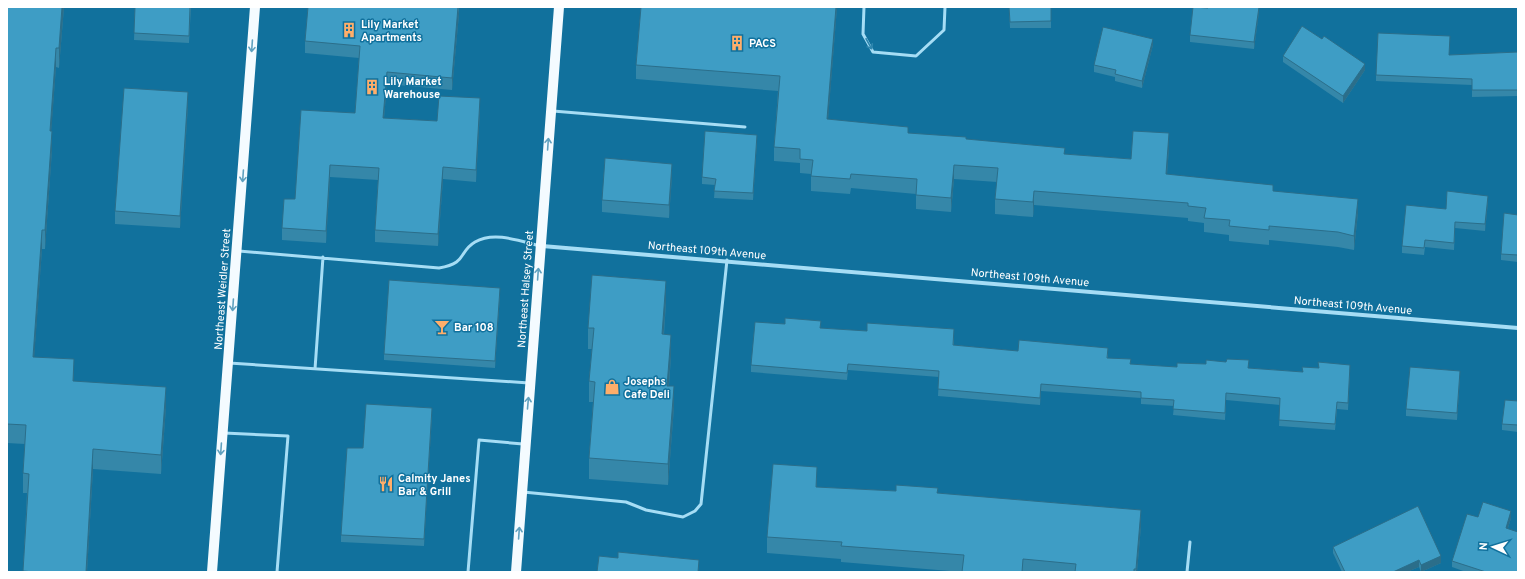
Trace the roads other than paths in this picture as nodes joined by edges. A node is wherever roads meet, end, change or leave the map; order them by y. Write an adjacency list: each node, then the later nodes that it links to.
1 (255, 7): 8 (main road, Northeast Weidler Street, one-way to 8)
2 (559, 7): 5 (main road, Northeast Halsey Street)
3 (864, 7): 4 (lane, one-way to 4)
4 (945, 7)
5 (551, 111): 6 (lane); 7 (main road, Northeast Halsey Street, one-way to 5)
6 (745, 127)
7 (541, 246): 9 (lane); 10 (street, Northeast 109th Avenue); 14 (main road, Northeast Halsey Street, one-way to 7)
8 (237, 251): 9 (lane); 12 (main road, Northeast Weidler Street, one-way to 12)
9 (323, 257): 13 (lane)
10 (727, 260): 11 (street, Northeast 109th Avenue); 17 (lane)
11 (1518, 328)
12 (229, 363): 13 (lane); 15 (main road, Northeast Weidler Street)
13 (315, 369): 14 (lane)
14 (530, 383): 16 (main road, Northeast Halsey Street, one-way to 14)
15 (222, 433): 19 (main road, Northeast Weidler Street, one-way to 19); 20 (lane)
16 (525, 444): 17 (main road, Northeast Halsey Street); 21 (lane)
17 (522, 492): 22 (main road, Northeast Halsey Street, one-way to 17)
18 (1190, 542): 23 (lane)
19 (212, 572)
20 (277, 572)
21 (468, 572)
22 (516, 572)
23 (1187, 572)

